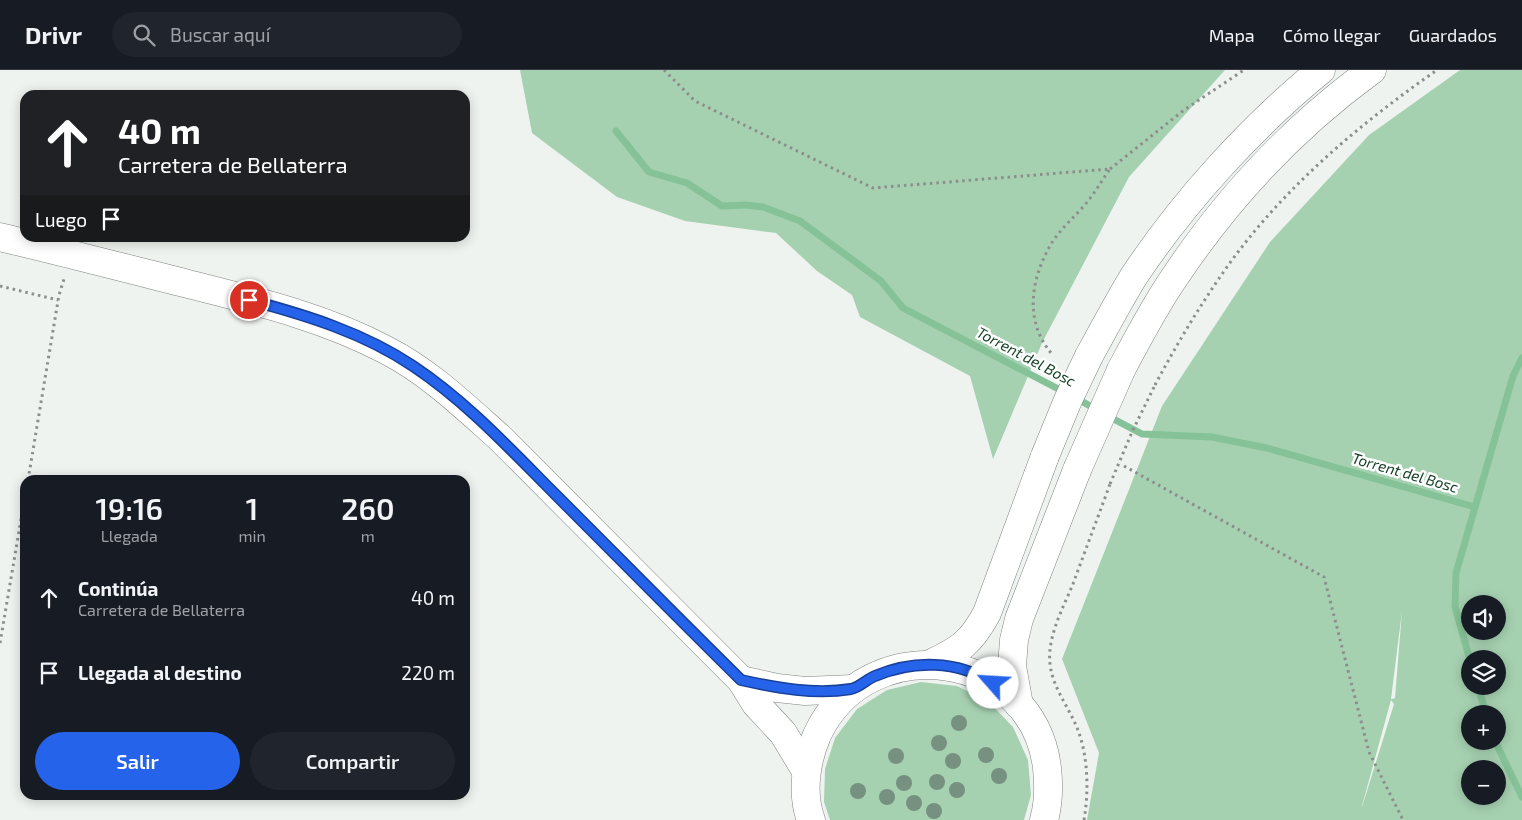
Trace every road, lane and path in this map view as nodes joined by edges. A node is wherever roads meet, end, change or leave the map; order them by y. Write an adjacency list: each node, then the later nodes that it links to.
1 (664, 70): 6 (path)
2 (1244, 70): 6 (path)
3 (1321, 70): 16 (main road, bridge)
4 (1372, 70): 19 (main road, bridge)
5 (1437, 70): 23 (path, bridge)
6 (1110, 169): 11 (path)
7 (0, 237): 8 (main road)
8 (71, 255): 10 (path); 17 (main road)
9 (0, 286): 10 (path)
10 (58, 300): 13 (path)
11 (1052, 354)
12 (1124, 466): 24 (path)
13 (29, 475)
14 (20, 525): 15 (path)
15 (0, 643)
16 (930, 664): 18 (main road); 19 (main road)
17 (741, 680): 18 (main road); 20 (main road)
18 (854, 689): 20 (main road)
19 (1019, 705): 22 (main road)
20 (806, 771): 21 (main road)
21 (811, 820)
22 (1044, 820)
23 (1084, 820)
24 (1403, 820)

